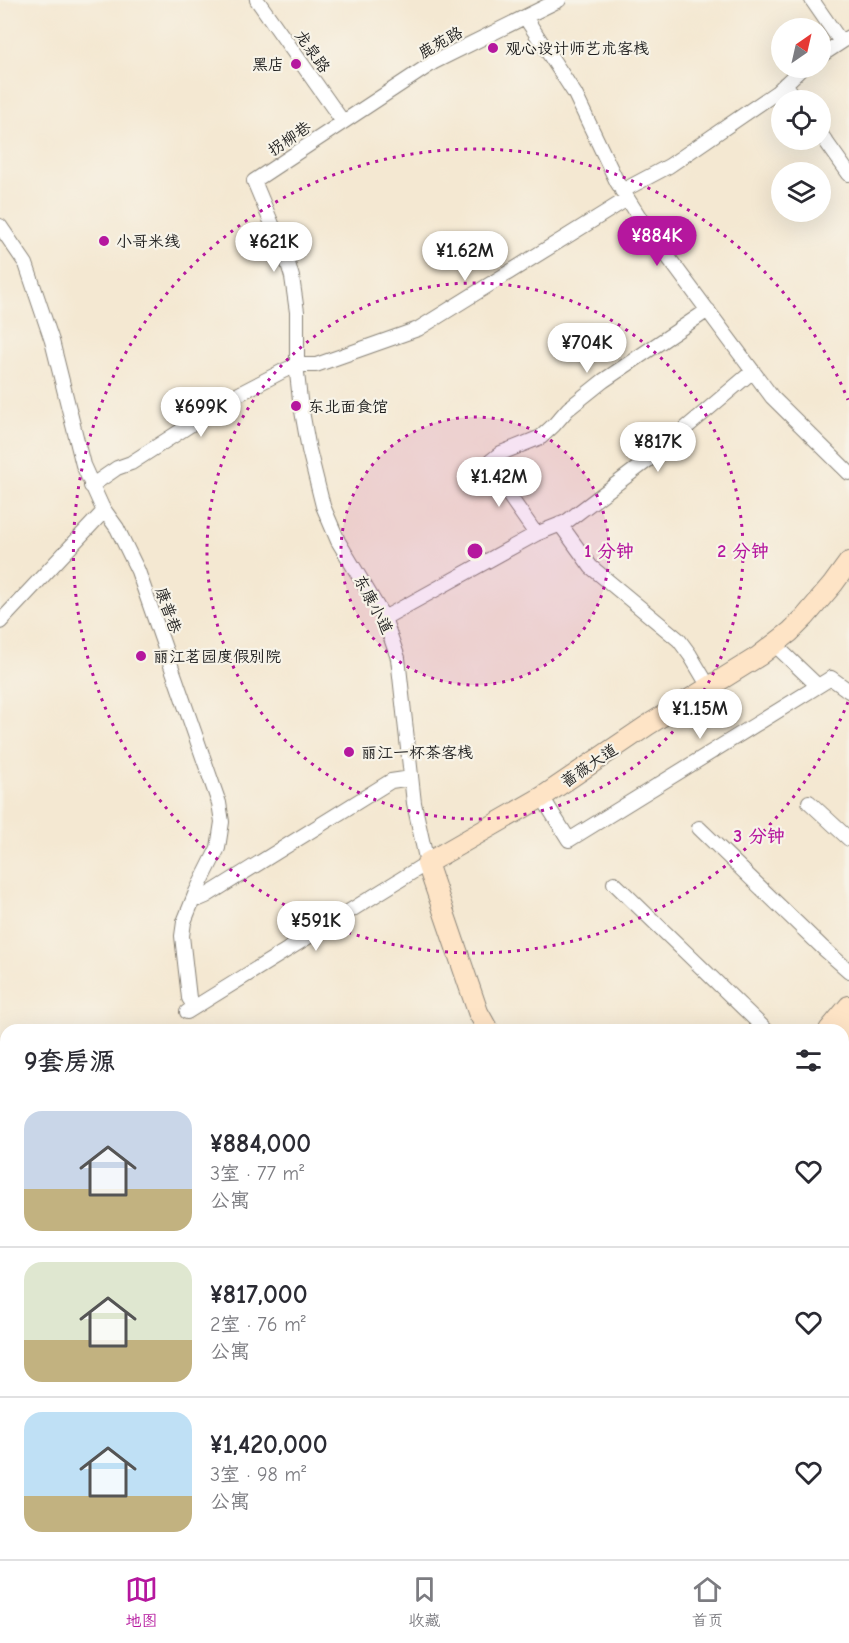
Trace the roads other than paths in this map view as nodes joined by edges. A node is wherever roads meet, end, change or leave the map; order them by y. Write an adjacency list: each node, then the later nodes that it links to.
1 (257, 0): 10 (street, 龙泉路)
2 (559, 0): 4 (street, 鹿苑路)
3 (812, 0): 5 (street)
4 (525, 16): 10 (street, 鹿苑路); 14 (street)
5 (845, 40): 6 (street)
6 (831, 49)
7 (791, 78): 8 (street)
8 (785, 84): 9 (street); 14 (street)
9 (790, 90)
10 (343, 122): 13 (street, 拐柳巷)
11 (831, 149): 12 (street)
12 (849, 174)
13 (254, 181): 17 (street, 东康小道)
14 (625, 195): 16 (street); 17 (street)
15 (0, 226): 20 (street, 康普巷)
16 (708, 310): 18 (street); 23 (street)
17 (297, 365): 20 (street); 25 (street, 东康小道)
18 (753, 371): 19 (street); 22 (street)
19 (849, 472)
20 (92, 486): 21 (street, 康普巷)
21 (104, 511): 26 (street); 38 (street, 康普巷)
22 (560, 524): 23 (street); 29 (street)
23 (536, 534): 25 (street)
24 (849, 562): 27 (street, 蔷薇大道)
25 (384, 618): 31 (street, 东康小道)
26 (0, 622)
27 (775, 645): 28 (street); 29 (street, 蔷薇大道)
28 (818, 686): 30 (street); 32 (street)
29 (709, 687): 32 (street, 蔷薇大道)
30 (849, 691)
31 (411, 778): 36 (street, 东康小道); 38 (street)
32 (542, 797): 36 (street, 蔷薇大道)
33 (809, 802): 35 (street)
34 (699, 828): 39 (street)
35 (849, 839)
36 (427, 863): 38 (street, 康普巷); 41 (street, 东康小道)
37 (614, 883): 42 (street)
38 (194, 898)
39 (849, 971)
40 (849, 1006): 43 (street)
41 (485, 1024)
42 (760, 1024)
43 (834, 1024)

